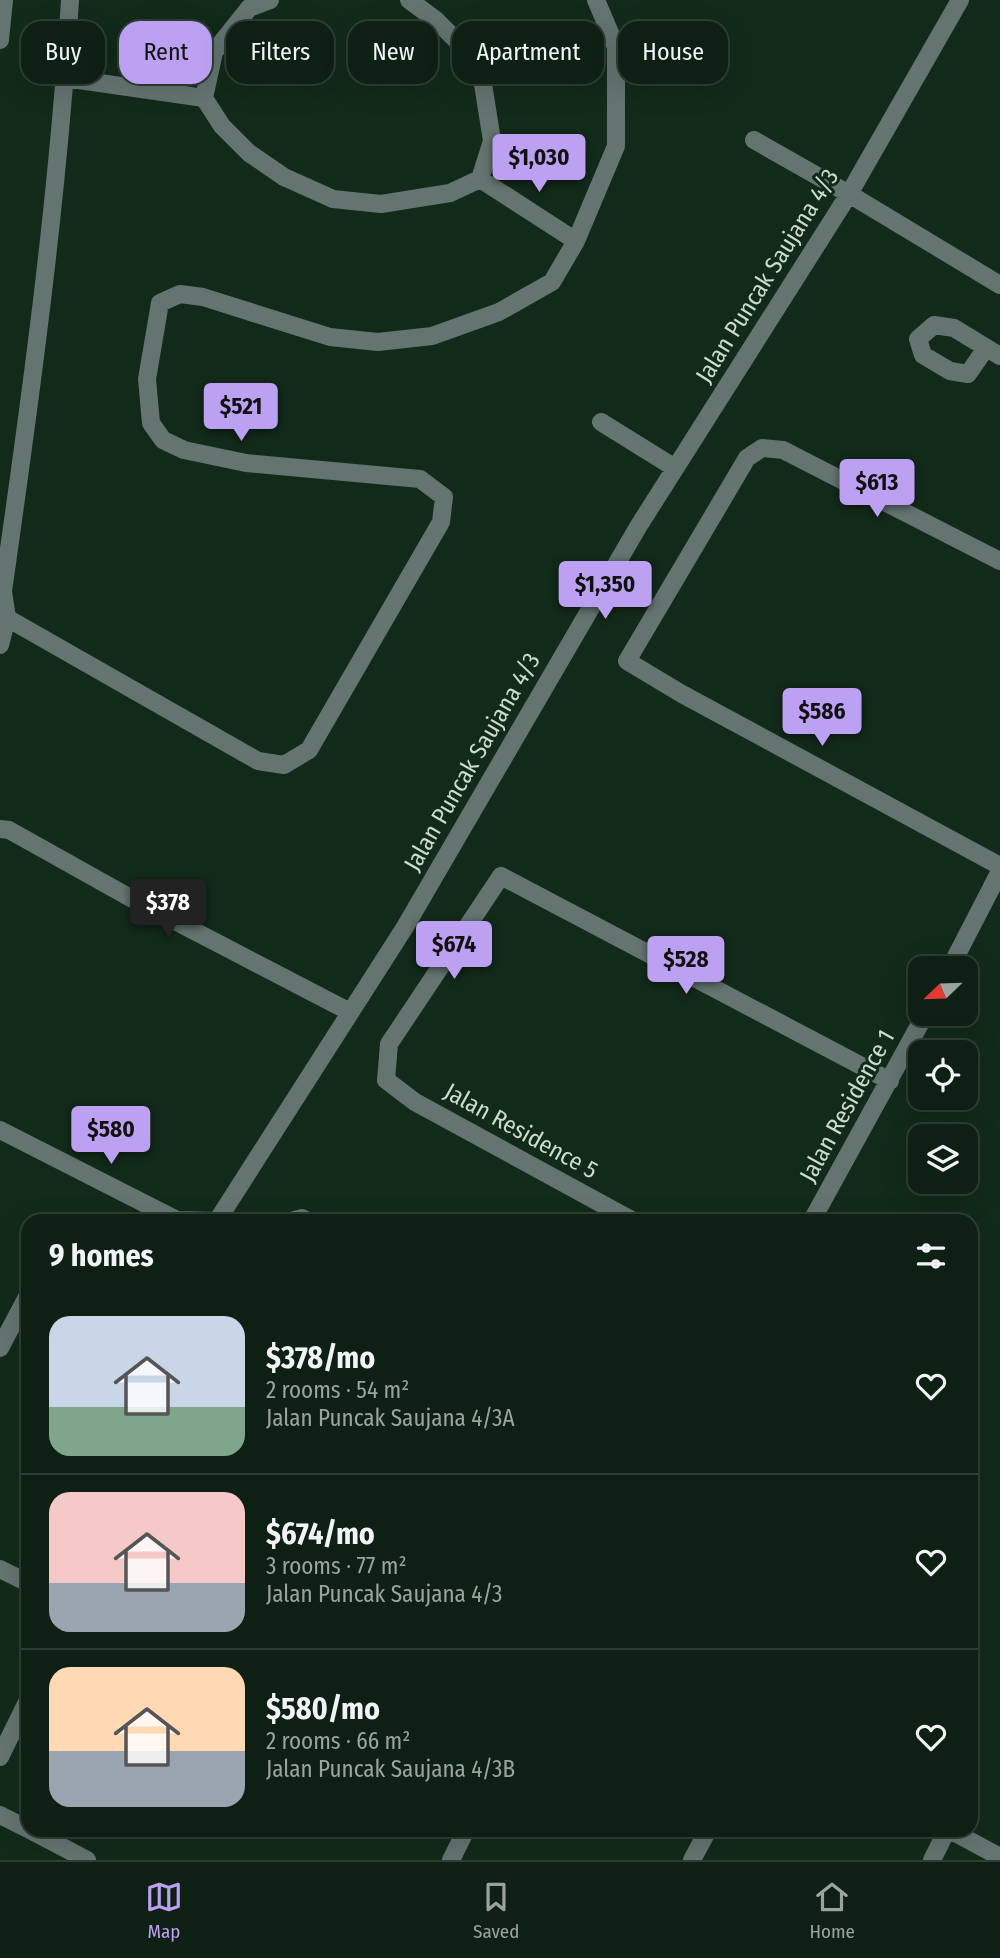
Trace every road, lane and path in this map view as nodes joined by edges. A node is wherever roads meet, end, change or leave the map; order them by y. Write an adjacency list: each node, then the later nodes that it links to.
1 (4, 0): 8 (street)
2 (71, 0): 7 (street)
3 (270, 0): 11 (street)
4 (409, 0): 13 (street)
5 (596, 0): 15 (street)
6 (960, 0): 14 (street, Jalan Puncak Saujana 4/3)
7 (69, 21)
8 (0, 40)
9 (64, 84): 20 (street)
10 (105, 84): 11 (street)
11 (204, 98): 13 (street)
12 (754, 140): 14 (street)
13 (480, 179): 15 (street)
14 (849, 194): 16 (street); 18 (street, Jalan Puncak Saujana 4/3)
15 (576, 241): 20 (street)
16 (1000, 285)
17 (601, 422): 18 (street)
18 (675, 468): 25 (street, Jalan Puncak Saujana 4/3)
19 (1000, 561): 23 (street)
20 (7, 618): 21 (street)
21 (0, 645)
22 (0, 829): 25 (street)
23 (1000, 869): 24 (street)
24 (956, 956)
25 (350, 1012): 30 (street, Jalan Puncak Saujana 4/3)
26 (919, 1026): 27 (street, Jalan Residence 1)
27 (890, 1081): 31 (street, Jalan Residence 5); 32 (street, Jalan Residence 1)
28 (0, 1130): 29 (street)
29 (165, 1214)
30 (221, 1214)
31 (620, 1214)
32 (815, 1214)
33 (21, 1308): 34 (street)
34 (0, 1348)
35 (0, 1569): 36 (street)
36 (21, 1580)
37 (21, 1714): 38 (street)
38 (0, 1757)
39 (0, 1815): 40 (street)
40 (21, 1826)
41 (43, 1837): 47 (street)
42 (462, 1837): 48 (street)
43 (704, 1837): 49 (street)
44 (945, 1837): 50 (street)
45 (962, 1837): 46 (street)
46 (1000, 1857)
47 (87, 1860)
48 (451, 1860)
49 (692, 1860)
50 (932, 1860)

